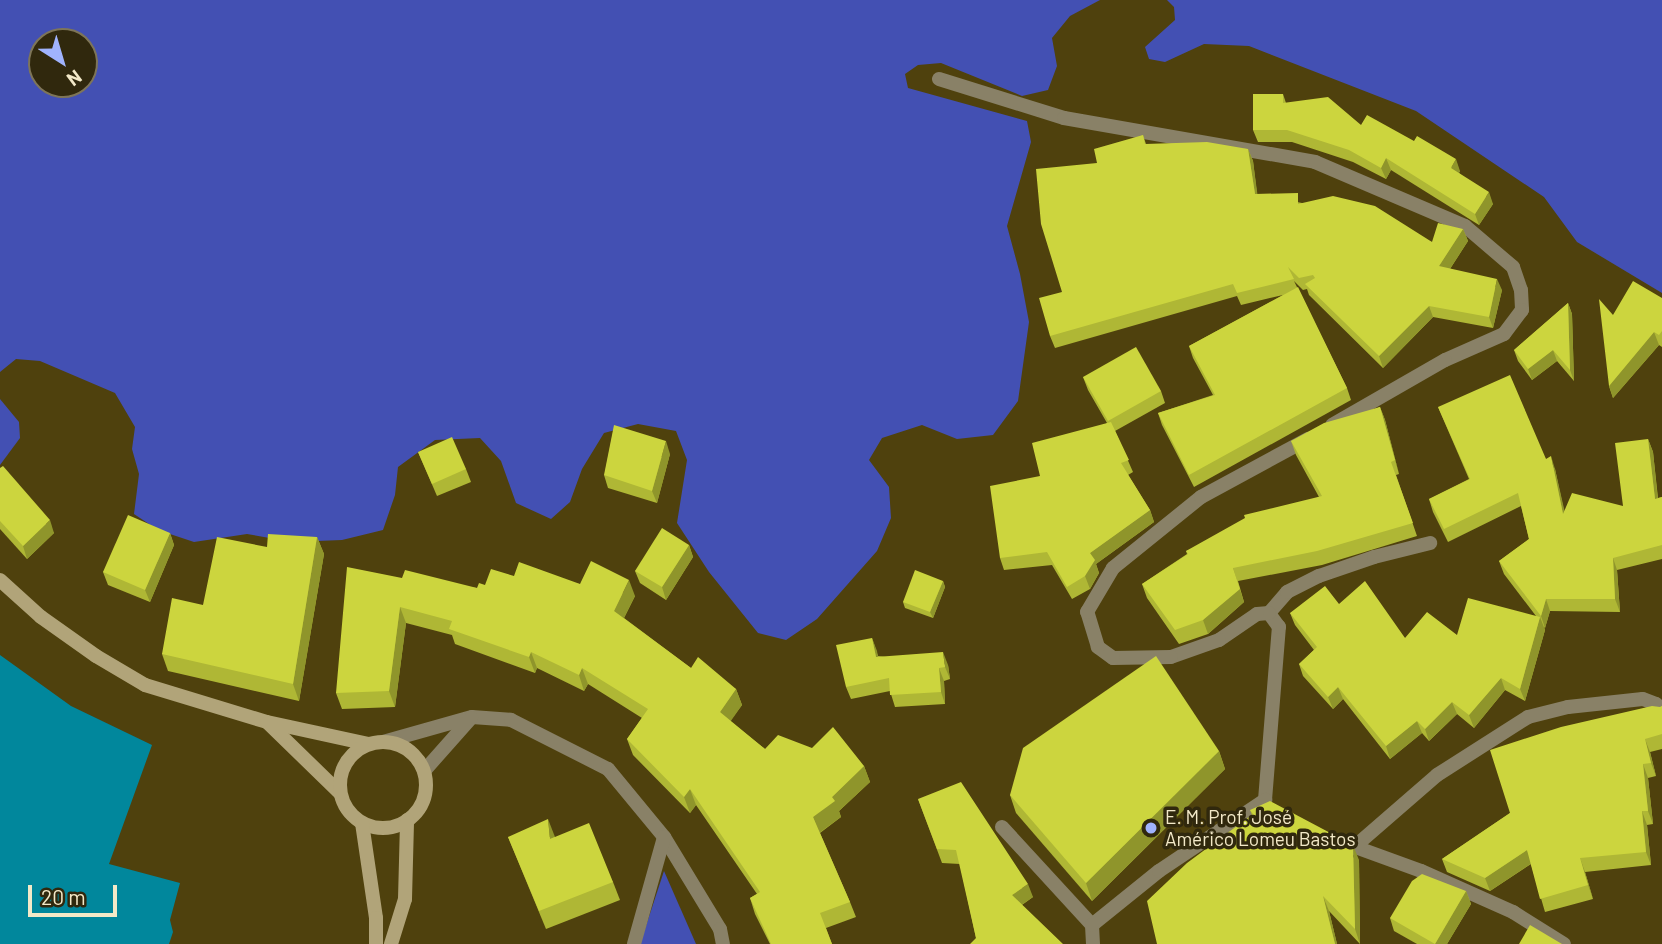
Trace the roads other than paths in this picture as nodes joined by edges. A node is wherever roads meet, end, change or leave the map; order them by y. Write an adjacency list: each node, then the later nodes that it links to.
1 (939, 79): 4 (street)
2 (1430, 543): 4 (street)
3 (0, 580): 7 (main road)
4 (1269, 614): 18 (street)
5 (1662, 711): 17 (street)
6 (472, 717): 8 (street); 10 (street); 16 (street)
7 (267, 722): 9 (main road); 11 (main road)
8 (383, 742): 9 (main road); 10 (main road)
9 (368, 744): 11 (main road)
10 (424, 771): 12 (main road)
11 (340, 793): 13 (main road)
12 (407, 820): 13 (main road); 20 (main road)
13 (362, 823): 19 (main road)
14 (1002, 827): 18 (street)
15 (1331, 836): 17 (street)
16 (664, 837): 21 (street); 22 (street)
17 (1353, 848): 24 (street)
18 (1092, 925): 23 (street)
19 (376, 944)
20 (391, 944)
21 (634, 944)
22 (723, 944)
23 (1093, 944)
24 (1564, 944)

